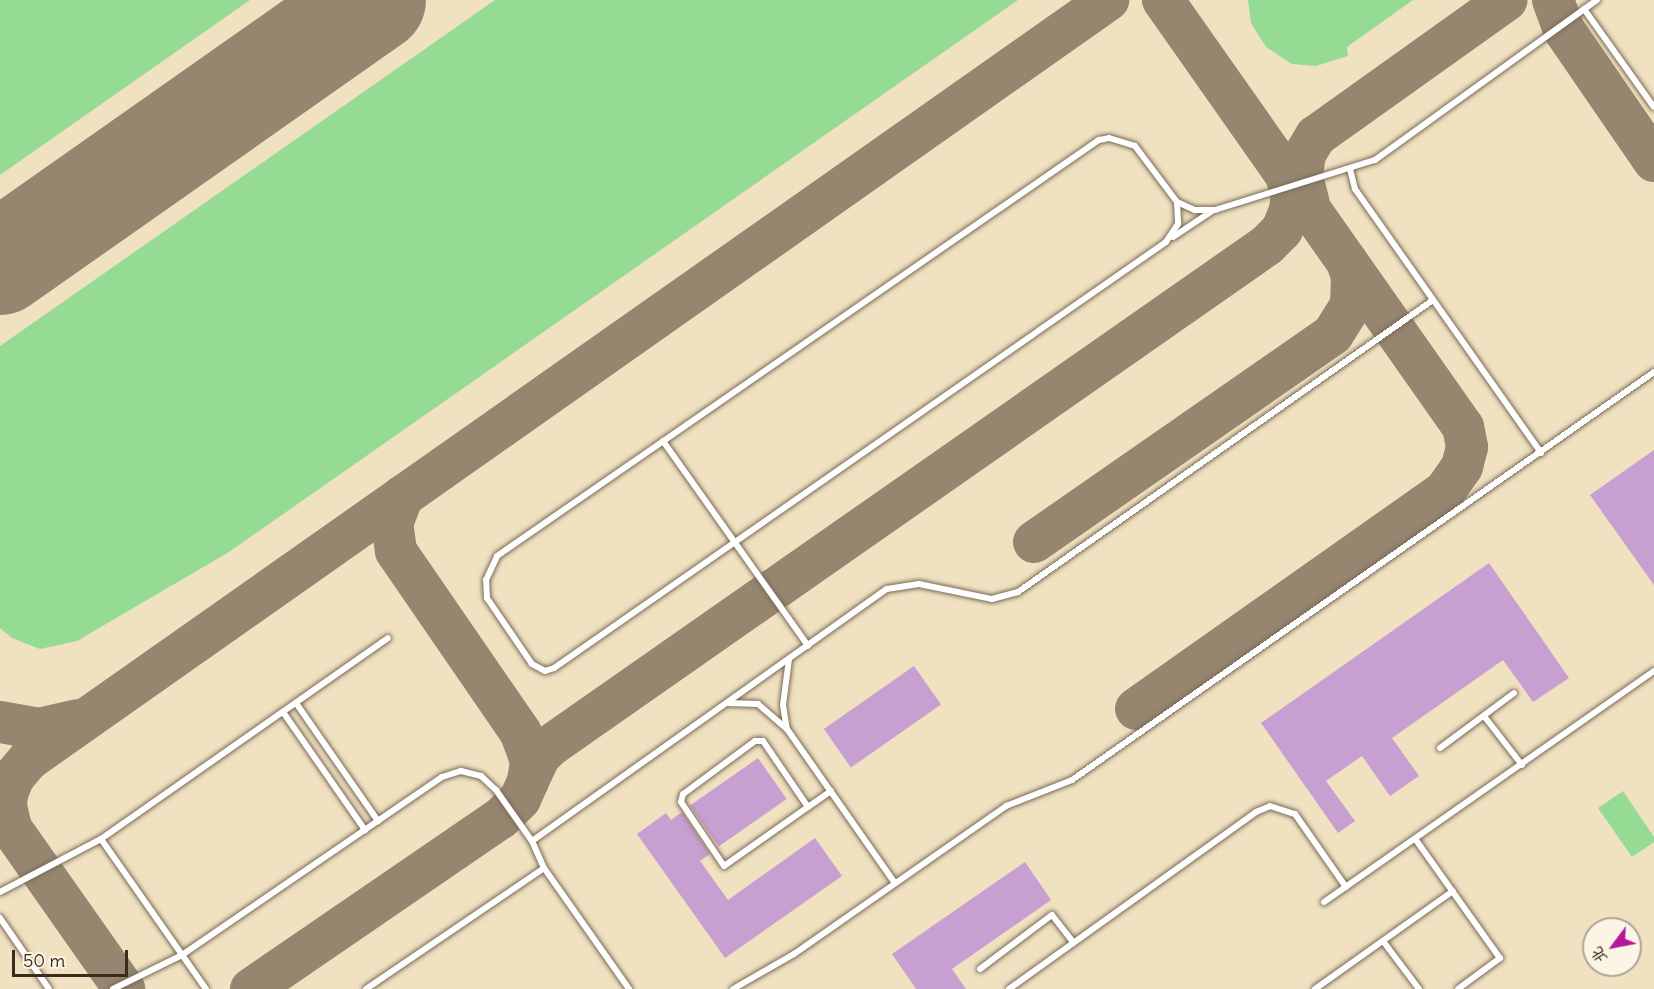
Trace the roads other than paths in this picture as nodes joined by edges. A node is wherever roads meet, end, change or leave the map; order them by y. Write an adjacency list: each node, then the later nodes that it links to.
1 (1597, 0): 2 (lane)
2 (1584, 9): 3 (lane); 4 (lane)
3 (1654, 107)
4 (1350, 169): 6 (lane); 8 (lane)
5 (1176, 202): 6 (lane); 7 (lane); 10 (lane)
6 (1215, 210): 7 (lane)
7 (1166, 242): 12 (lane)
8 (1433, 300): 11 (lane); 14 (lane)
9 (1654, 372): 11 (lane)
10 (663, 441): 12 (lane); 12 (lane)
11 (1541, 453): 33 (lane)
12 (735, 543): 14 (lane)
13 (387, 638): 18 (lane)
14 (808, 646): 15 (lane)
15 (789, 659): 19 (lane); 22 (lane)
16 (1654, 672): 24 (lane)
17 (1514, 693): 21 (lane)
18 (296, 703): 20 (lane); 27 (lane)
19 (726, 703): 22 (lane); 31 (lane)
20 (283, 712): 28 (lane); 29 (lane)
21 (1484, 716): 23 (lane); 24 (lane)
22 (787, 729): 25 (lane)
23 (1440, 748)
24 (1522, 765): 30 (lane)
25 (831, 791): 26 (lane); 33 (lane)
26 (808, 807): 26 (lane)
27 (378, 821): 28 (lane); 31 (lane)
28 (365, 830): 41 (lane)
29 (101, 839): 36 (lane); 41 (lane)
30 (1416, 840): 34 (lane); 35 (lane)
31 (532, 841): 32 (lane)
32 (544, 868): 46 (lane); 47 (lane)
33 (895, 883): 48 (lane)
34 (1346, 887): 37 (lane); 40 (lane)
35 (1452, 891): 39 (lane); 52 (lane)
36 (0, 892)
37 (1324, 902)
38 (0, 918): 43 (lane)
39 (1383, 941): 50 (lane); 51 (lane)
40 (1073, 942): 42 (lane); 49 (lane)
41 (182, 955): 44 (lane); 45 (lane)
42 (980, 969)
43 (49, 989)
44 (113, 989)
45 (206, 989)
46 (366, 989)
47 (629, 989)
48 (733, 989)
49 (1009, 989)
50 (1315, 989)
51 (1419, 989)
52 (1458, 989)

